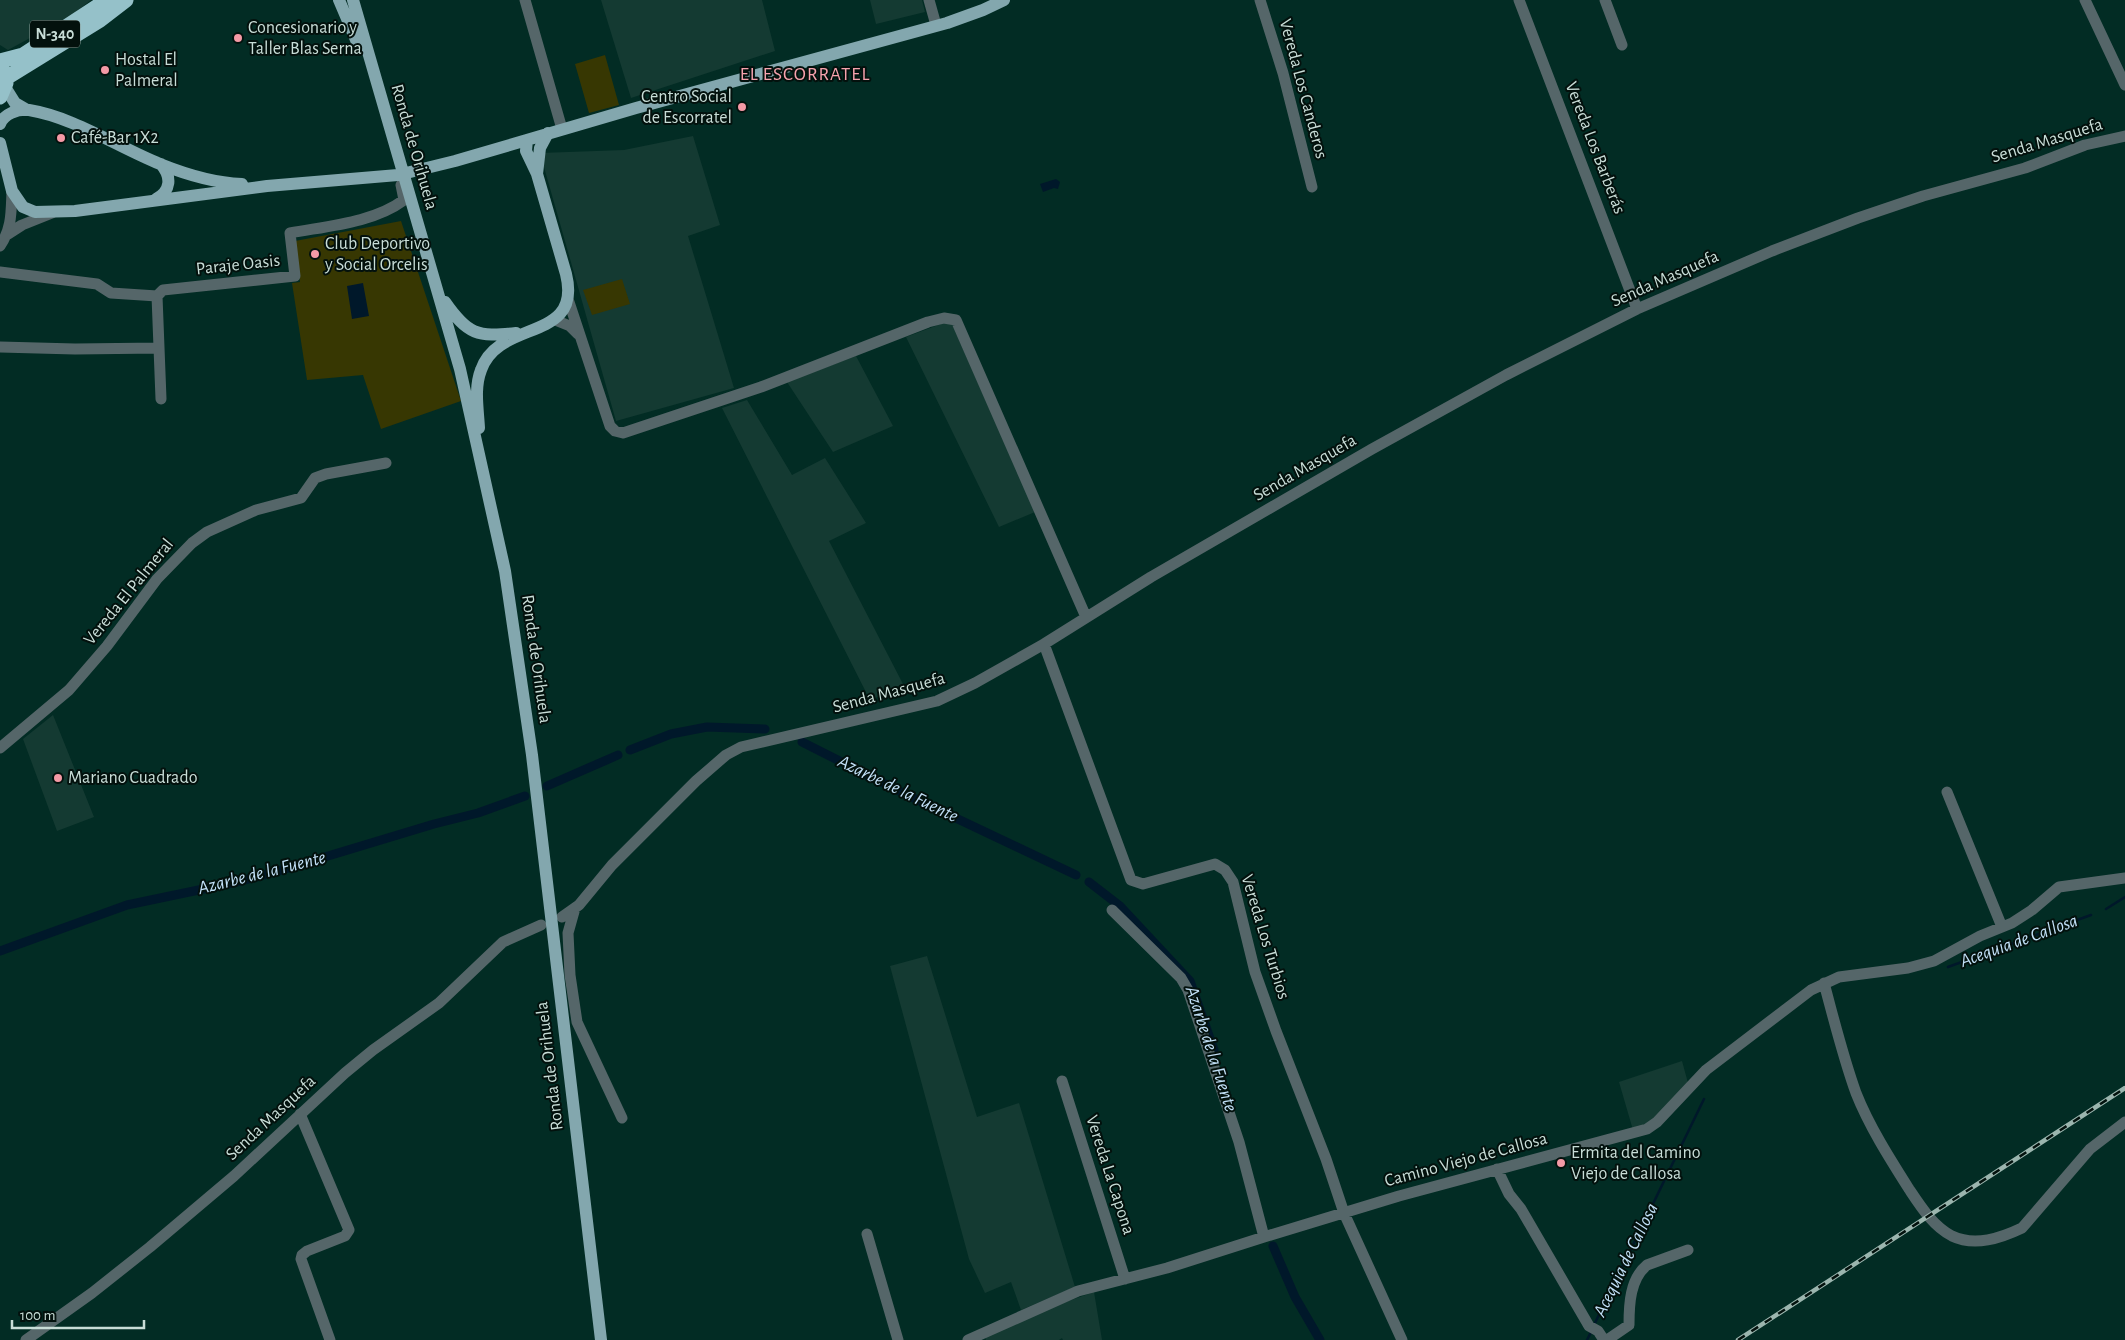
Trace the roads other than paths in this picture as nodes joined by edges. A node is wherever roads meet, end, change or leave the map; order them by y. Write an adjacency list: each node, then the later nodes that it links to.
1 (107, 0): 16 (highway, N-340)
2 (126, 0): 17 (highway, N-340)
3 (339, 0): 21 (main road)
4 (353, 0): 15 (main road, Ronda de Orihuela)
5 (360, 0): 15 (main road)
6 (525, 0): 22 (street)
7 (929, 0): 13 (street)
8 (1004, 0): 13 (main road)
9 (1260, 0): 32 (street, Vereda Los Canderos)
10 (1519, 0): 42 (street, Vereda Los Barberás)
11 (1605, 0): 14 (street)
12 (2085, 0): 18 (street)
13 (936, 25): 22 (main road)
14 (1622, 45)
15 (368, 49): 21 (main road, Ronda de Orihuela)
16 (0, 61)
17 (3, 82): 19 (main road)
18 (2125, 85)
19 (27, 110): 20 (main road); 28 (main road)
20 (0, 124)
21 (390, 126): 39 (main road, Ronda de Orihuela)
22 (562, 129): 23 (main road)
23 (548, 134): 25 (main road); 29 (main road)
24 (2125, 136): 42 (street, Senda Masquefa)
25 (527, 140): 27 (main road); 29 (main road)
26 (0, 143): 33 (main road)
27 (493, 150): 29 (main road); 30 (main road)
28 (161, 164): 31 (main road); 34 (main road)
29 (537, 174): 41 (main road)
30 (398, 175): 31 (main road); 40 (street, Paraje Oasis)
31 (267, 186): 34 (main road)
32 (1312, 187)
33 (12, 191): 35 (main road); 36 (street)
34 (156, 199): 35 (main road)
35 (55, 211): 36 (street)
36 (8, 234): 37 (street)
37 (0, 246)
38 (0, 272): 40 (street, Paraje Oasis)
39 (439, 294): 44 (main road); 49 (main road, Ronda de Orihuela)
40 (157, 296): 47 (street)
41 (569, 302): 43 (main road); 45 (street)
42 (1638, 309): 51 (street, Senda Masquefa)
43 (555, 320): 44 (main road); 45 (street)
44 (523, 333): 49 (main road)
45 (581, 338): 51 (street)
46 (0, 347): 47 (street)
47 (159, 348): 48 (street)
48 (161, 400)
49 (481, 460): 75 (main road, Ronda de Orihuela)
50 (386, 463): 53 (street, Vereda El Palmeral)
51 (1086, 617): 52 (street, Senda Masquefa)
52 (1044, 644): 56 (street, Senda Masquefa); 67 (street, Vereda Los Turbios)
53 (0, 748)
54 (1947, 792): 60 (street)
55 (2125, 878): 60 (street, Camino Viejo de Callosa)
56 (575, 908): 58 (street, Senda Masquefa); 64 (street)
57 (1112, 910): 69 (street)
58 (562, 917)
59 (540, 925): 63 (street, Senda Masquefa)
60 (2002, 927): 61 (street, Camino Viejo de Callosa)
61 (1824, 983): 65 (street); 66 (street, Camino Viejo de Callosa)
62 (1062, 1081): 71 (street, Vereda La Capona)
63 (300, 1114): 73 (street, Senda Masquefa); 74 (street)
64 (622, 1118)
65 (2125, 1122)
66 (1497, 1169): 67 (street, Camino Viejo de Callosa); 72 (street)
67 (1344, 1213): 69 (street, Camino Viejo de Callosa); 78 (street, Vereda Los Turbios)
68 (867, 1234): 76 (street)
69 (1264, 1237): 71 (street, Camino Viejo de Callosa)
70 (1688, 1250): 72 (street)
71 (1125, 1279): 77 (street, Camino Viejo de Callosa)
72 (1600, 1334)
73 (26, 1340)
74 (330, 1340)
75 (601, 1340)
76 (898, 1340)
77 (968, 1340)
78 (1402, 1340)

